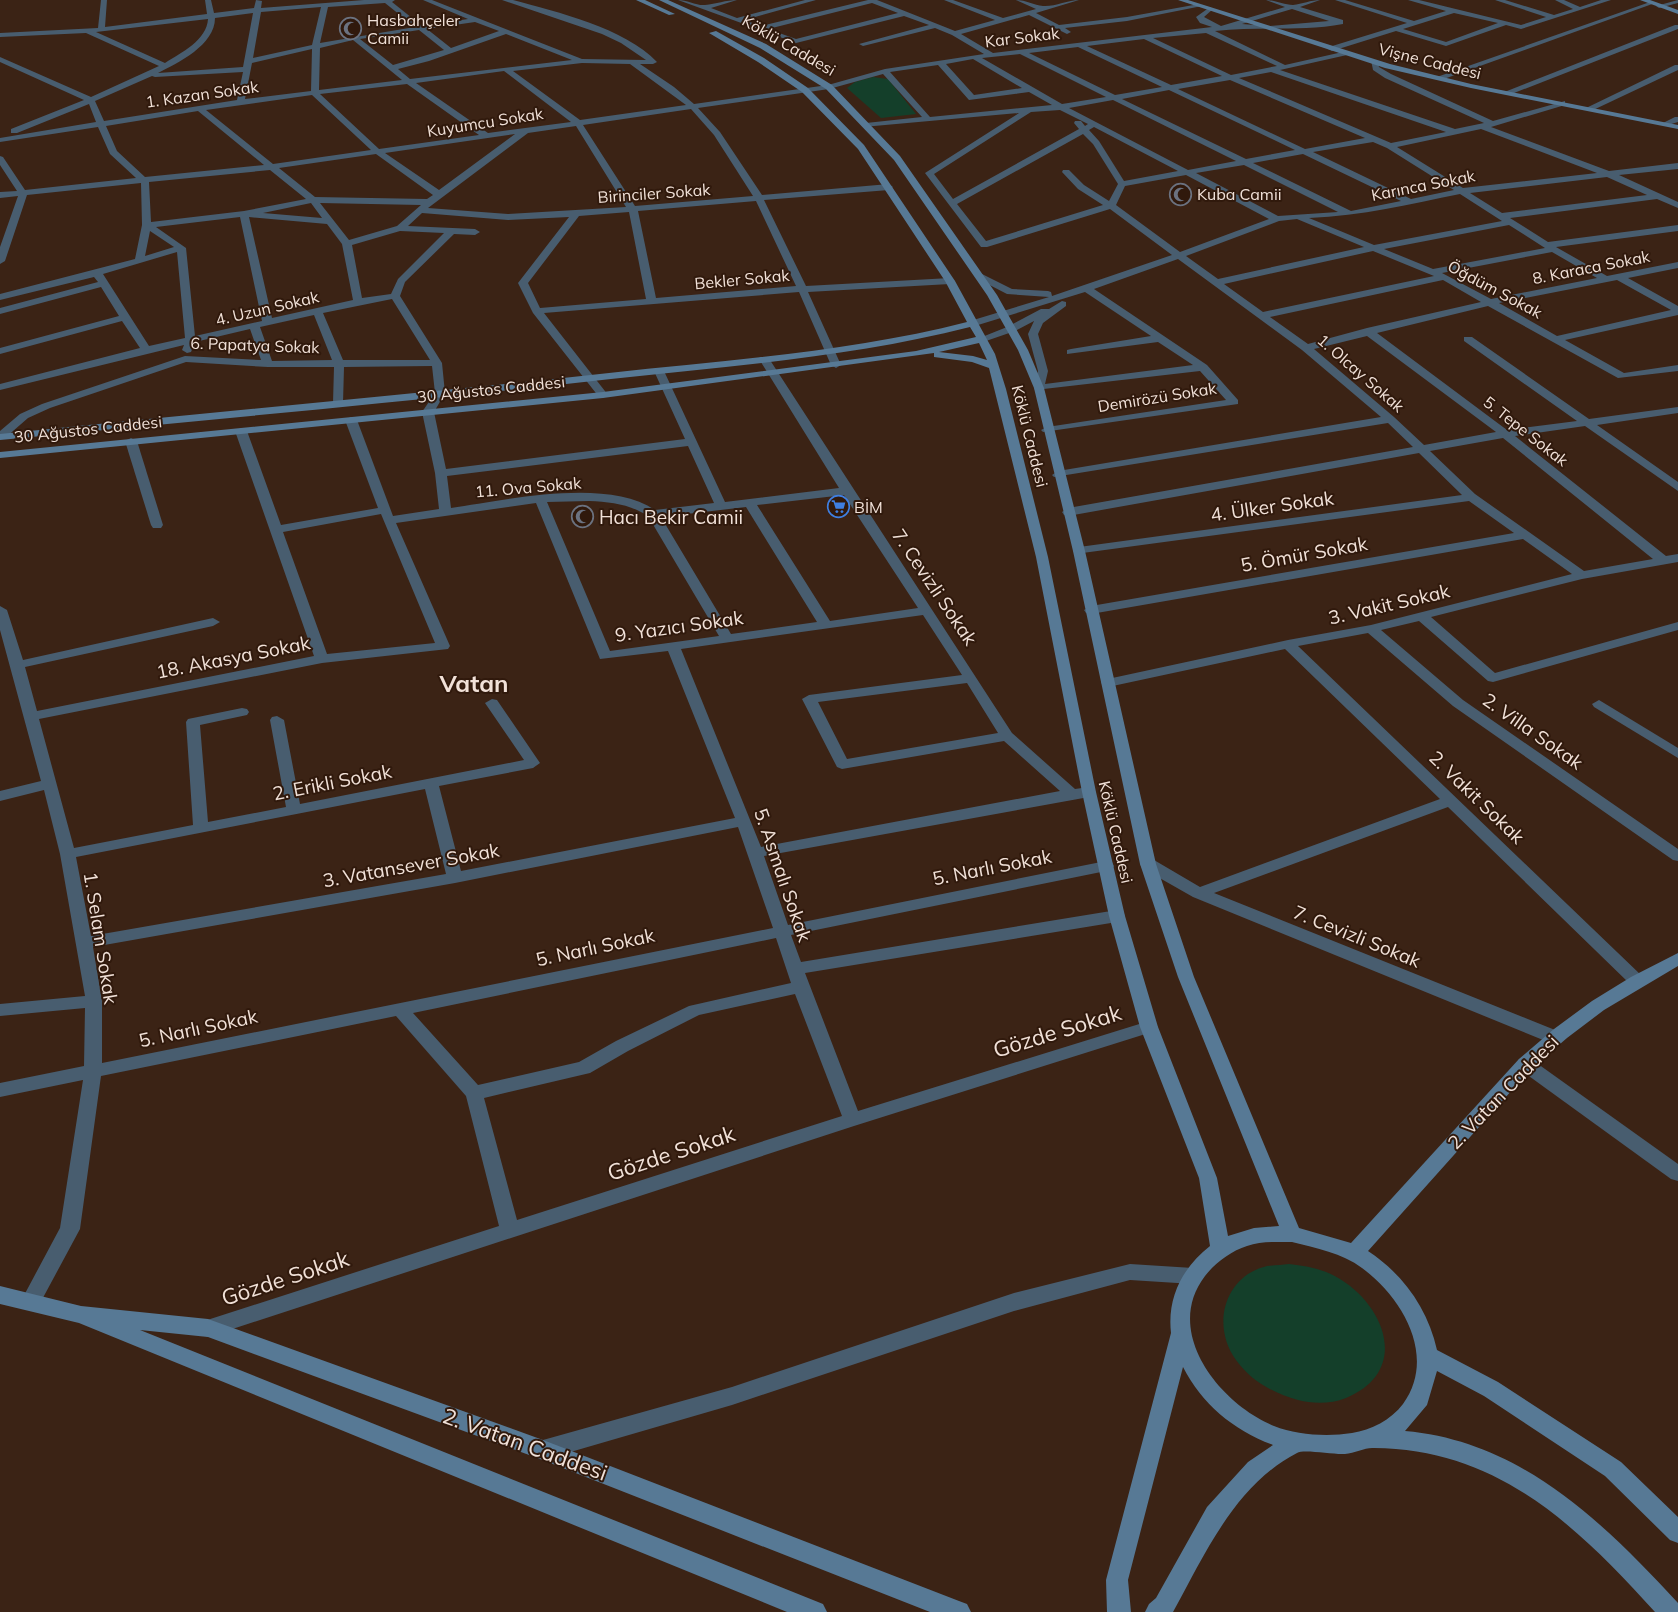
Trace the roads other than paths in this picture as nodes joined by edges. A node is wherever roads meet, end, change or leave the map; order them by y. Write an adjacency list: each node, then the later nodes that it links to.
1 (104, 0): 60 (street)
2 (208, 0): 44 (street)
3 (259, 0): 39 (street)
4 (387, 0): 5 (street); 28 (street); 55 (street)
5 (392, 0)
6 (426, 0): 46 (street)
7 (504, 0): 81 (street)
8 (640, 0): 99 (main road, Köklü Caddesi)
9 (662, 0): 96 (main road, Köklü Caddesi)
10 (681, 0): 35 (street)
11 (734, 0): 35 (street)
12 (813, 0): 47 (street)
13 (872, 0): 42 (street); 56 (street)
14 (947, 0): 48 (street)
15 (1019, 0): 37 (street)
16 (1076, 0): 37 (street)
17 (1181, 0): 33 (main road, Vişne Caddesi)
18 (1269, 0): 34 (street)
19 (1317, 0): 34 (street, Kar Sokak)
20 (1338, 0): 50 (street)
21 (1410, 0): 30 (street)
22 (1436, 0): 30 (street)
23 (1498, 0): 45 (street)
24 (1558, 0): 36 (street)
25 (1608, 0): 36 (street)
26 (1643, 0): 31 (main road)
27 (1678, 1): 31 (street)
28 (349, 2): 32 (street)
29 (298, 4): 32 (street); 39 (street)
30 (1426, 4): 40 (street)
31 (1656, 5): 41 (main road); 94 (street)
32 (325, 6): 71 (street)
33 (1199, 6): 38 (main road, Vişne Caddesi); 53 (street)
34 (1291, 7): 49 (street, Kar Sokak); 58 (street, Kar Sokak)
35 (702, 8): 47 (street)
36 (1577, 8): 45 (street)
37 (1044, 9): 43 (street)
38 (1210, 9): 49 (main road, Vişne Caddesi); 57 (street)
39 (258, 10): 44 (street); 79 (street)
40 (1453, 10): 50 (street); 51 (street)
41 (1678, 12)
42 (906, 13): 52 (street); 56 (street)
43 (1030, 13): 48 (street); 53 (street)
44 (210, 15): 60 (street); 84 (street)
45 (1551, 16): 51 (street)
46 (474, 20): 55 (street); 62 (street)
47 (737, 20): 56 (street)
48 (1002, 20): 64 (street)
49 (1244, 20): 57 (street, Kar Sokak); 58 (main road, Vişne Caddesi)
50 (1414, 23): 59 (street)
51 (1506, 23): 59 (street)
52 (938, 26): 64 (street); 69 (street)
53 (1059, 27): 68 (street)
54 (1678, 27): 100 (street)
55 (421, 28): 67 (street); 73 (street)
56 (762, 28)
57 (1221, 28): 58 (street, Kar Sokak); 63 (street, Kar Sokak)
58 (1269, 28): 72 (main road, Vişne Caddesi)
59 (1396, 28): 72 (street)
60 (101, 30): 61 (street)
61 (87, 31): 65 (street); 84 (street)
62 (507, 31): 73 (street); 80 (street)
63 (1209, 31): 66 (street, Kar Sokak); 85 (street)
64 (955, 33): 76 (street)
65 (0, 35)
66 (1145, 37): 68 (street, Kar Sokak); 93 (street)
67 (354, 38): 71 (street); 87 (street)
68 (1089, 43): 70 (street, Kar Sokak)
69 (863, 44)
70 (1077, 44): 74 (street, Kar Sokak); 97 (street)
71 (316, 45): 79 (street); 101 (street)
72 (1332, 49): 75 (main road, Vişne Caddesi)
73 (450, 51): 87 (street)
74 (1020, 51): 76 (street, Kar Sokak); 102 (street)
75 (1344, 53): 83 (main road, Vişne Caddesi); 85 (street)
76 (990, 54): 77 (street, Kar Sokak)
77 (974, 56): 82 (street, Kar Sokak); 98 (street)
78 (0, 59): 103 (street)
79 (250, 61): 88 (street)
80 (582, 61): 81 (street); 89 (street, 1. Kazan Sokak)
81 (632, 62): 106 (street)
82 (940, 62): 91 (street, Kar Sokak); 98 (street)
83 (1374, 62): 94 (main road, Vişne Caddesi); 116 (street)
84 (166, 66): 92 (street)
85 (1284, 67): 90 (street)
86 (1678, 67): 108 (street)
87 (391, 68): 95 (street)
88 (248, 69): 92 (street); 104 (street)
89 (506, 69): 95 (street, 1. Kazan Sokak); 113 (street)
90 (1271, 70): 93 (street); 123 (street)
91 (885, 71): 96 (street, Kar Sokak); 111 (street)
92 (146, 75): 103 (street)
93 (1230, 77): 97 (street); 126 (street)
94 (1438, 78): 100 (main road, Vişne Caddesi)
95 (410, 82): 101 (street, 1. Kazan Sokak); 124 (street)
96 (829, 87): 99 (street, Kuyumcu Sokak); 118 (main road, Köklü Caddesi)
97 (1171, 88): 102 (street); 128 (street)
98 (1031, 89): 107 (street)
99 (805, 90): 106 (street, Kuyumcu Sokak); 139 (main road, Köklü Caddesi)
100 (1506, 93): 105 (main road, Vişne Caddesi)
101 (315, 94): 104 (street, 1. Kazan Sokak); 129 (street)
102 (1114, 98): 107 (street); 131 (street)
103 (91, 100): 114 (street); 125 (street)
104 (241, 102): 109 (street, 1. Kazan Sokak)
105 (1562, 103): 108 (main road, Vişne Caddesi); 116 (street)
106 (692, 106): 113 (street, Kuyumcu Sokak); 147 (street)
107 (1061, 107): 110 (street); 115 (street); 121 (street)
108 (1588, 108): 117 (main road, Vişne Caddesi)
109 (200, 110): 114 (street, 1. Kazan Sokak); 133 (street)
110 (1030, 110): 111 (street); 150 (street)
111 (927, 118): 118 (street)
112 (1678, 119): 117 (street)
113 (578, 123): 122 (street, Kuyumcu Sokak); 154 (street)
114 (100, 124): 125 (street, 1. Kazan Sokak); 137 (street)
115 (1094, 124): 121 (street); 135 (street)
116 (1492, 124): 119 (street)
117 (1665, 124): 120 (main road, Vişne Caddesi)
118 (866, 125): 178 (main road, Köklü Caddesi)
119 (1481, 126): 123 (street); 136 (street)
120 (1678, 127)
121 (1084, 129): 138 (street); 150 (street)
122 (527, 130): 124 (street, Kuyumcu Sokak); 143 (street)
123 (1455, 132): 127 (street)
124 (488, 136): 129 (street, Kuyumcu Sokak)
125 (0, 138)
126 (1373, 139): 127 (street); 128 (street)
127 (1390, 146): 140 (street)
128 (1305, 152): 131 (street); 149 (street)
129 (379, 153): 133 (street, Kuyumcu Sokak); 143 (street)
130 (0, 159): 141 (street)
131 (1246, 163): 135 (street); 157 (street)
132 (1678, 166): 136 (street, Karınca Sokak)
133 (270, 167): 137 (street, Kuyumcu Sokak); 146 (street)
134 (1066, 172): 152 (street, 1. Olcay Sokak)
135 (1187, 172): 138 (street); 160 (street)
136 (1608, 174): 140 (street, Karınca Sokak); 145 (street)
137 (145, 182): 141 (street, Kuyumcu Sokak); 163 (street)
138 (1122, 184): 152 (street)
139 (889, 187): 147 (street, Birinciler Sokak); 182 (main road, Köklü Caddesi)
140 (1463, 191): 149 (street, Karınca Sokak); 159 (street)
141 (23, 192): 142 (street, Kuyumcu Sokak); 173 (street)
142 (0, 194)
143 (440, 195): 148 (street)
144 (1678, 195): 145 (street)
145 (1658, 196): 151 (street); 159 (street)
146 (313, 200): 148 (street); 155 (street); 161 (street)
147 (759, 200): 154 (street, Birinciler Sokak); 185 (street)
148 (429, 202): 153 (street)
149 (1413, 202): 157 (street, Karınca Sokak)
150 (951, 204): 152 (street)
151 (1678, 205)
152 (1111, 206): 172 (street, 1. Olcay Sokak)
153 (421, 210): 156 (street, Birinciler Sokak); 164 (street)
154 (633, 211): 156 (street, Birinciler Sokak); 190 (street)
155 (244, 214): 161 (street); 163 (street); 201 (street)
156 (576, 214): 195 (street)
157 (1350, 214): 158 (street, Karınca Sokak)
158 (1297, 216): 160 (street, Karınca Sokak); 171 (street, Öğdüm Sokak)
159 (1501, 216): 162 (street)
160 (1277, 219): 172 (street, Karınca Sokak)
161 (327, 221): 168 (street)
162 (1510, 222): 169 (street); 171 (street)
163 (147, 225): 170 (street); 174 (street)
164 (400, 228): 166 (street); 168 (street)
165 (1678, 228): 169 (street)
166 (451, 230): 167 (street); 187 (street)
167 (475, 232)
168 (348, 244): 189 (street)
169 (1550, 247): 176 (street); 181 (street)
170 (181, 248): 174 (street); 211 (street)
171 (1373, 248): 176 (street, Öğdüm Sokak); 184 (street)
172 (1179, 256): 184 (street, 1. Olcay Sokak); 186 (street, Karınca Sokak)
173 (0, 261)
174 (139, 261): 177 (street)
175 (1678, 265): 180 (street, 8. Karaca Sokak)
176 (1432, 272): 179 (street, Öğdüm Sokak)
177 (97, 273): 183 (street); 188 (street)
178 (979, 276): 186 (street); 198 (main road, Köklü Caddesi)
179 (1444, 277): 191 (street, Öğdüm Sokak); 199 (street)
180 (1619, 277): 181 (street, 8. Karaca Sokak); 196 (street)
181 (1605, 279): 191 (street, 8. Karaca Sokak)
182 (950, 282): 185 (street, Bekler Sokak); 192 (main road, Köklü Caddesi)
183 (104, 283): 194 (street); 200 (street)
184 (1214, 283): 199 (street, 1. Olcay Sokak)
185 (801, 289): 190 (street, Bekler Sokak); 215 (street)
186 (1089, 289): 193 (street); 198 (street); 206 (street, Demirözü Sokak)
187 (395, 296): 189 (street, 4. Uzun Sokak); 220 (street)
188 (0, 297)
189 (358, 302): 197 (street, 4. Uzun Sokak)
190 (652, 302): 195 (street, Bekler Sokak)
191 (1491, 302): 205 (street, 8. Karaca Sokak); 210 (street, Öğdüm Sokak)
192 (964, 304): 202 (main road, Köklü Caddesi); 209 (main road)
193 (1062, 304): 204 (street); 232 (street)
194 (0, 311)
195 (537, 311): 229 (street)
196 (1678, 311): 210 (street)
197 (318, 312): 201 (street, 4. Uzun Sokak); 222 (street)
198 (1003, 314): 202 (street); 204 (main road, Köklü Caddesi)
199 (1260, 316): 212 (street, 1. Olcay Sokak)
200 (124, 317): 213 (street); 214 (street)
201 (268, 323): 203 (street, 4. Uzun Sokak)
202 (974, 323): 208 (main road, Köklü Caddesi); 209 (main road, 30 Ağustos Caddesi)
203 (254, 326): 211 (street, 4. Uzun Sokak); 221 (street)
204 (1011, 329): 208 (street); 232 (main road, Köklü Caddesi)
205 (1366, 331): 212 (street, 8. Karaca Sokak); 243 (street, 5. Tepe Sokak)
206 (1160, 338): 216 (street); 225 (street, Demirözü Sokak)
207 (1468, 338): 240 (street)
208 (982, 339): 217 (main road, 30 Ağustos Caddesi); 224 (main road, Köklü Caddesi)
209 (906, 340): 215 (main road, 30 Ağustos Caddesi)
210 (1556, 340): 226 (street, Öğdüm Sokak)
211 (190, 341): 213 (street, 4. Uzun Sokak); 218 (street)
212 (1306, 348): 238 (street, 1. Olcay Sokak)
213 (146, 350): 230 (street, 4. Uzun Sokak)
214 (0, 351)
215 (829, 351): 219 (main road, 30 Ağustos Caddesi); 223 (street)
216 (1072, 352)
217 (916, 354): 223 (main road, 30 Ağustos Caddesi); 224 (main road)
218 (185, 359): 221 (street, 6. Papatya Sokak); 244 (street, 6. Papatya Sokak)
219 (764, 359): 227 (main road, 30 Ağustos Caddesi); 228 (street, 7. Cevizli Sokak)
220 (437, 363): 222 (street, 6. Papatya Sokak); 233 (street)
221 (268, 364): 222 (street, 6. Papatya Sokak)
222 (339, 364): 235 (street)
223 (836, 365): 228 (main road, 30 Ağustos Caddesi)
224 (994, 366): 292 (main road, Köklü Caddesi)
225 (1203, 367): 232 (street); 242 (street, Demirözü Sokak)
226 (1678, 368)
227 (660, 370): 229 (main road, 30 Ağustos Caddesi); 231 (street)
228 (772, 373): 231 (main road, 30 Ağustos Caddesi); 252 (street, 7. Cevizli Sokak)
229 (591, 378): 233 (main road, 30 Ağustos Caddesi); 234 (street)
230 (0, 386)
231 (667, 386): 234 (main road, 30 Ağustos Caddesi); 246 (street)
232 (1039, 388): 242 (main road, Köklü Caddesi)
233 (440, 393): 235 (main road, 30 Ağustos Caddesi); 237 (street)
234 (603, 395): 237 (main road, 30 Ağustos Caddesi)
235 (338, 403): 244 (main road, 30 Ağustos Caddesi)
236 (1678, 410): 240 (street)
237 (428, 412): 239 (main road, 30 Ağustos Caddesi); 249 (street)
238 (1390, 419): 247 (street, 1. Olcay Sokak); 250 (street)
239 (351, 420): 241 (main road, 30 Ağustos Caddesi); 260 (street)
240 (1586, 422): 243 (street); 251 (street)
241 (241, 430): 245 (main road, 30 Ağustos Caddesi); 262 (street)
242 (1047, 430): 250 (main road, Köklü Caddesi)
243 (1504, 434): 247 (street); 266 (street, 5. Tepe Sokak)
244 (0, 436)
245 (131, 441): 248 (main road, 30 Ağustos Caddesi); 261 (street)
246 (691, 442): 249 (street); 256 (street)
247 (1420, 449): 253 (street, 1. Olcay Sokak); 258 (street)
248 (0, 454)
249 (441, 473): 257 (street)
250 (1058, 474): 258 (main road, Köklü Caddesi)
251 (1678, 487)
252 (847, 491): 255 (street); 269 (street, 7. Cevizli Sokak)
253 (1471, 497): 263 (street, 1. Olcay Sokak); 264 (street, 4. Ülker Sokak)
254 (540, 499): 257 (street, 11. Ova Sokak); 259 (street, 11. Ova Sokak); 278 (street, 9. Yazıcı Sokak)
255 (750, 503): 256 (street); 273 (street)
256 (721, 506): 259 (street)
257 (445, 512): 260 (street, 11. Ova Sokak)
258 (1068, 512): 264 (main road, Köklü Caddesi)
259 (653, 514): 276 (street)
260 (387, 515): 262 (street, 11. Ova Sokak); 279 (street, 18. Akasya Sokak)
261 (157, 525)
262 (275, 530): 279 (street)
263 (1524, 534): 267 (street, 1. Olcay Sokak); 268 (street, 5. Ömür Sokak)
264 (1079, 551): 268 (main road, Köklü Caddesi)
265 (1678, 558): 266 (street, 3. Vakit Sokak)
266 (1663, 560): 267 (street, 3. Vakit Sokak)
267 (1582, 575): 271 (street, 3. Vakit Sokak)
268 (1091, 610): 282 (main road, Köklü Caddesi)
269 (927, 612): 273 (street, 9. Yazıcı Sokak); 281 (street, 7. Cevizli Sokak)
270 (1, 614): 280 (street, 1. Selam Sokak)
271 (1422, 617): 274 (street); 275 (street, 3. Vakit Sokak)
272 (213, 622): 280 (street)
273 (825, 624): 276 (street, 9. Yazıcı Sokak)
274 (1678, 626)
275 (1371, 629): 277 (street, 3. Vakit Sokak); 301 (street, 2. Villa Sokak)
276 (727, 638): 278 (street, 9. Yazıcı Sokak)
277 (1288, 644): 282 (street, 3. Vakit Sokak); 295 (street, 2. Vakit Sokak)
278 (673, 646): 297 (street, 5. Asmalı Sokak)
279 (322, 659): 286 (street, 18. Akasya Sokak)
280 (18, 665): 286 (street, 1. Selam Sokak)
281 (971, 678): 288 (street, 7. Cevizli Sokak); 288 (street)
282 (1108, 683): 302 (main road, Köklü Caddesi)
283 (492, 703): 290 (street, 2. Erikli Sokak)
284 (1599, 704): 289 (street)
285 (242, 712): 298 (street)
286 (32, 716): 291 (street, 1. Selam Sokak)
287 (277, 720): 296 (street)
288 (1007, 736): 293 (street, 7. Cevizli Sokak)
289 (1678, 754)
290 (430, 783): 296 (street, 2. Erikli Sokak); 304 (street)
291 (50, 784): 294 (street); 299 (street, 1. Selam Sokak)
292 (1089, 792): 293 (street); 303 (main road, Köklü Caddesi)
293 (1072, 794): 300 (street)
294 (0, 796)
295 (1451, 800): 305 (street); 311 (street, 2. Vakit Sokak)
296 (294, 810): 298 (street, 2. Erikli Sokak)
297 (744, 821): 300 (street, 5. Asmalı Sokak); 304 (street, 3. Vatansever Sokak)
298 (201, 828): 299 (street, 2. Erikli Sokak)
299 (68, 854): 308 (street, 1. Selam Sokak)
300 (756, 854): 307 (street, 5. Asmalı Sokak)
301 (1678, 856)
302 (1148, 864): 305 (street, 7. Cevizli Sokak); 325 (main road, Köklü Caddesi)
303 (1106, 866): 306 (main road, Köklü Caddesi); 307 (street, 5. Narlı Sokak)
304 (455, 878): 308 (street, 3. Vatansever Sokak)
305 (1199, 893): 317 (street, 7. Cevizli Sokak)
306 (1117, 916): 310 (street); 316 (main road, Köklü Caddesi)
307 (781, 930): 310 (street, 5. Asmalı Sokak); 314 (street, 5. Narlı Sokak)
308 (84, 943): 313 (street, 1. Selam Sokak)
309 (1678, 959): 311 (main road, 2. Vatan Caddesi)
310 (795, 969): 312 (street, 5. Asmalı Sokak)
311 (1636, 980): 317 (main road, 2. Vatan Caddesi)
312 (801, 987): 321 (street); 322 (street, 5. Asmalı Sokak)
313 (94, 1001): 315 (street); 319 (street, 1. Selam Sokak)
314 (400, 1009): 319 (street, 5. Narlı Sokak); 321 (street)
315 (0, 1010)
316 (1149, 1027): 322 (street, Gözde Sokak); 326 (main road, Köklü Caddesi)
317 (1554, 1037): 318 (main road, 2. Vatan Caddesi)
318 (1526, 1064): 323 (street); 327 (main road, 2. Vatan Caddesi)
319 (93, 1072): 320 (street, 5. Narlı Sokak); 330 (street, 1. Selam Sokak)
320 (0, 1090)
321 (474, 1093): 324 (street)
322 (852, 1120): 324 (street, Gözde Sokak)
323 (1678, 1174)
324 (510, 1231): 332 (street, Gözde Sokak)
325 (1292, 1234): 326 (main road); 327 (main road)
326 (1220, 1248): 328 (main road)
327 (1353, 1254): 334 (main road)
328 (1193, 1276): 333 (main road); 337 (street)
329 (0, 1295): 330 (main road, 2. Vatan Caddesi)
330 (31, 1301): 331 (main road, 2. Vatan Caddesi)
331 (81, 1315): 332 (main road, 2. Vatan Caddesi); 339 (main road, 2. Vatan Caddesi)
332 (208, 1328): 337 (main road, 2. Vatan Caddesi)
333 (1181, 1334): 336 (main road); 341 (main road)
334 (1428, 1356): 335 (main road); 338 (main road)
335 (1375, 1438): 336 (main road); 343 (main road)
336 (1295, 1442): 342 (main road)
337 (543, 1450): 340 (main road, 2. Vatan Caddesi)
338 (1678, 1532)
339 (814, 1612)
340 (959, 1612)
341 (1119, 1612)
342 (1157, 1612)
343 (1671, 1612)

